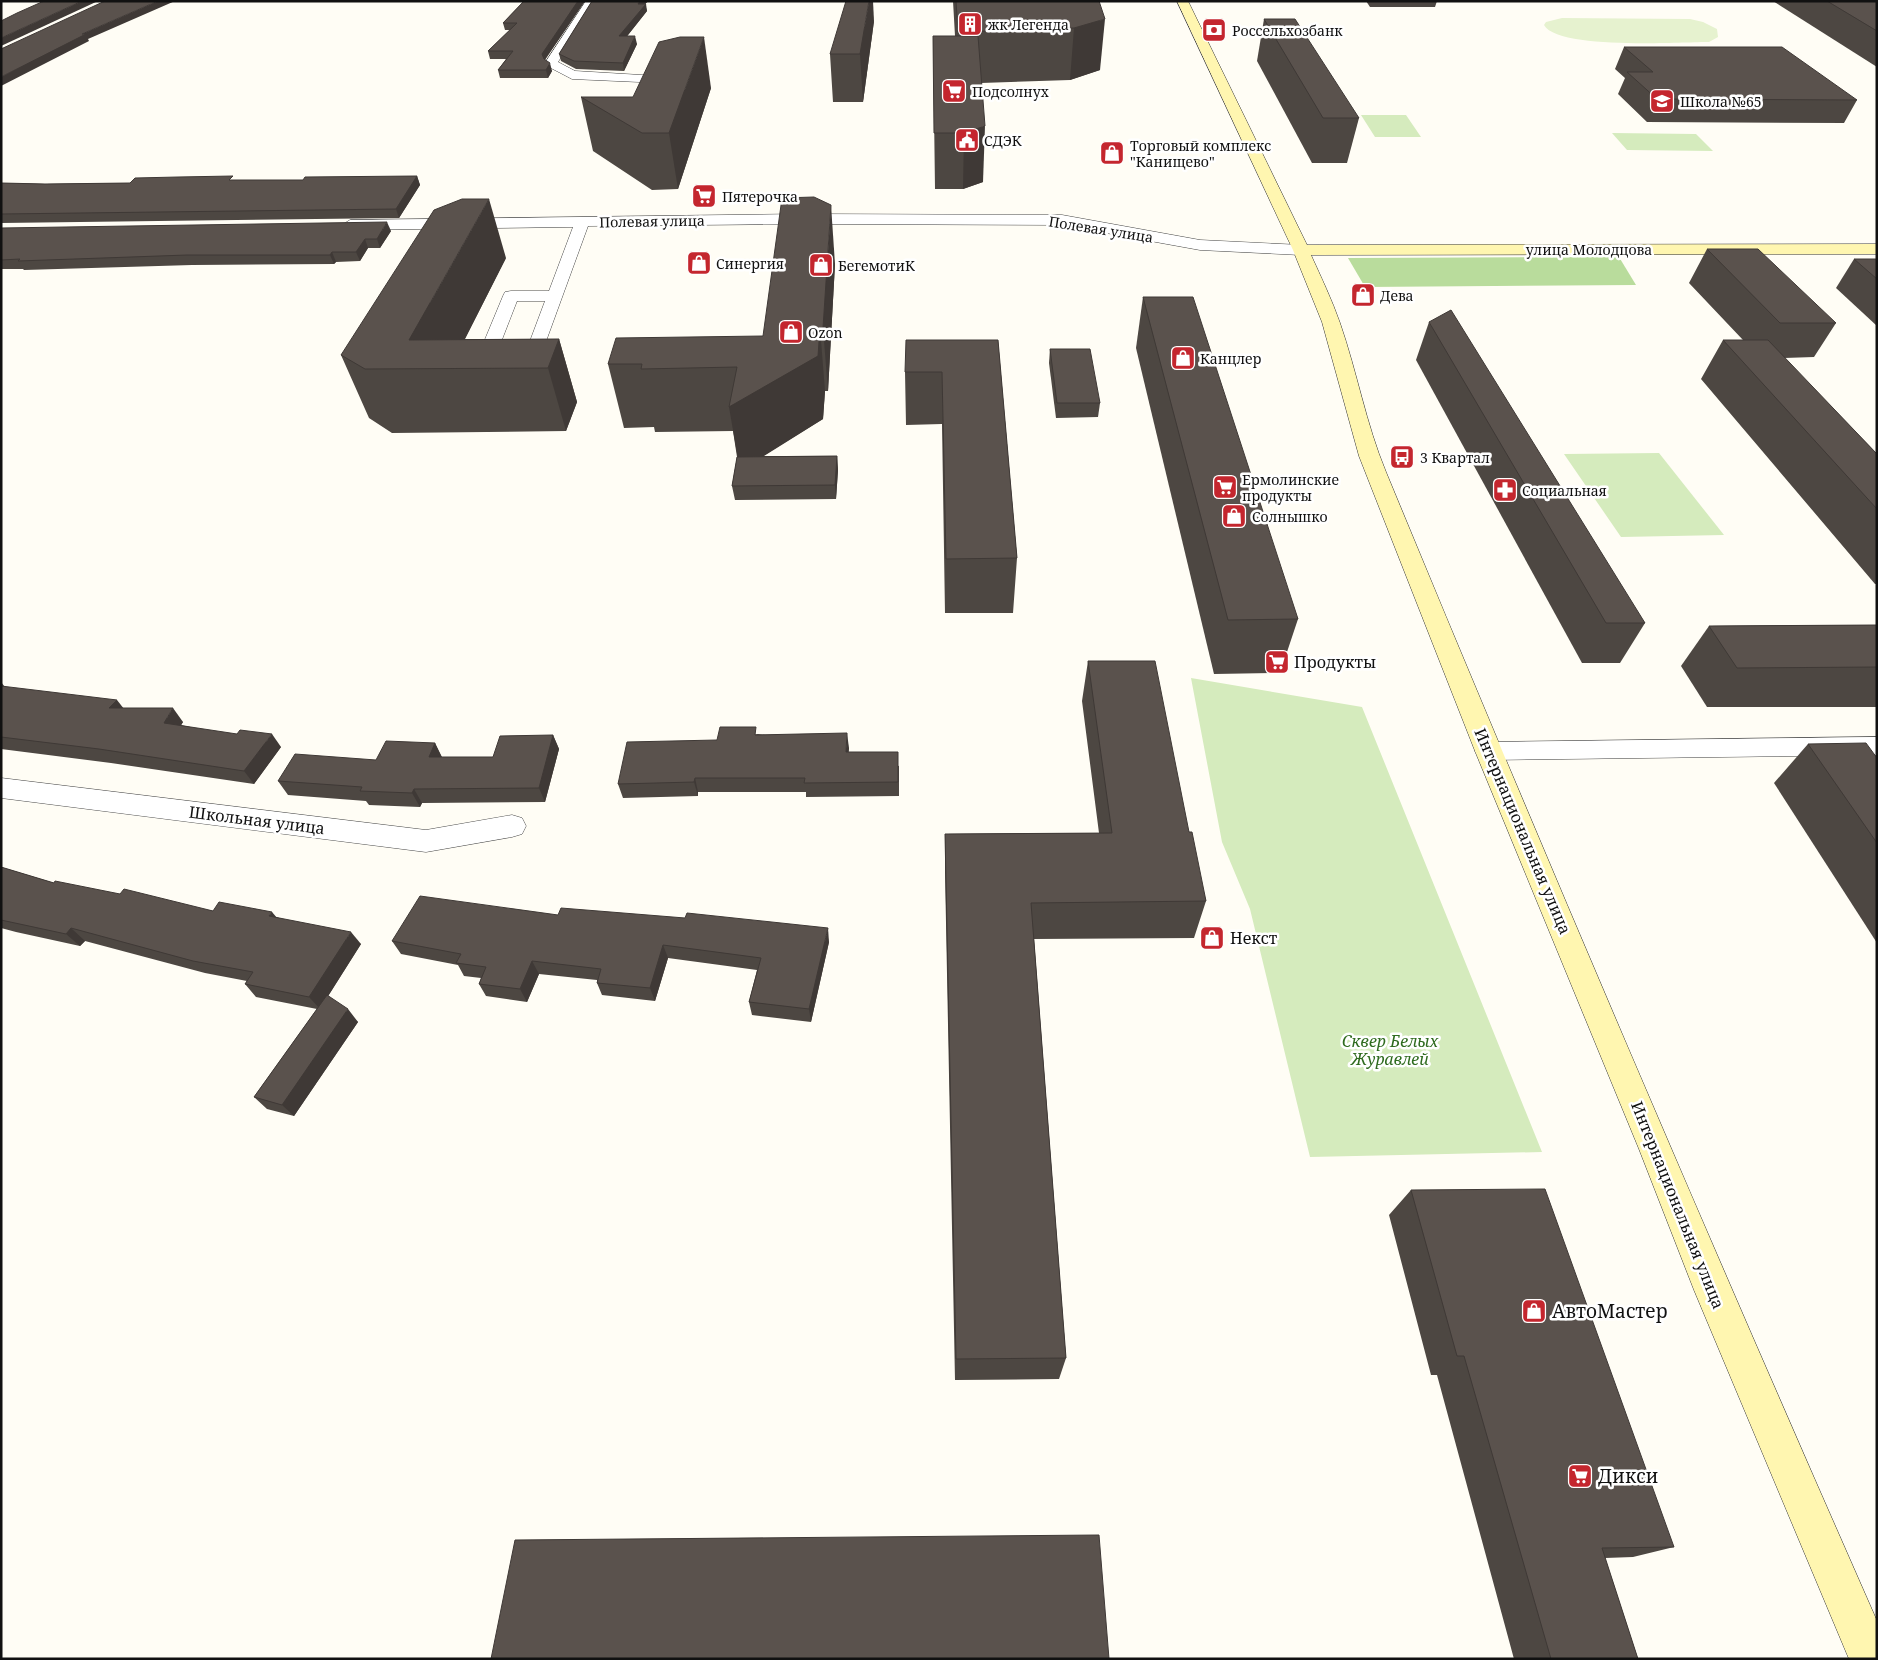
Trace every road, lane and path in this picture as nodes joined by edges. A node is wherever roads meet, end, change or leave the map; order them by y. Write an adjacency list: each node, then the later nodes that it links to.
1 (592, 1): 3 (street)
2 (1182, 1): 7 (main road, Интернациональная улица)
3 (658, 80)
4 (582, 222): 5 (street, Полевая улица); 7 (street, Полевая улица); 8 (street)
5 (336, 226)
6 (1877, 249): 7 (main road, улица Молодцова)
7 (1301, 250): 12 (main road, Интернациональная улица)
8 (555, 296): 9 (street); 10 (street)
9 (473, 391)
10 (520, 391)
11 (1877, 746): 12 (street)
12 (1488, 751): 15 (main road, Интернациональная улица)
13 (1, 788): 14 (street, Школьная улица)
14 (512, 826)
15 (1871, 1659)

